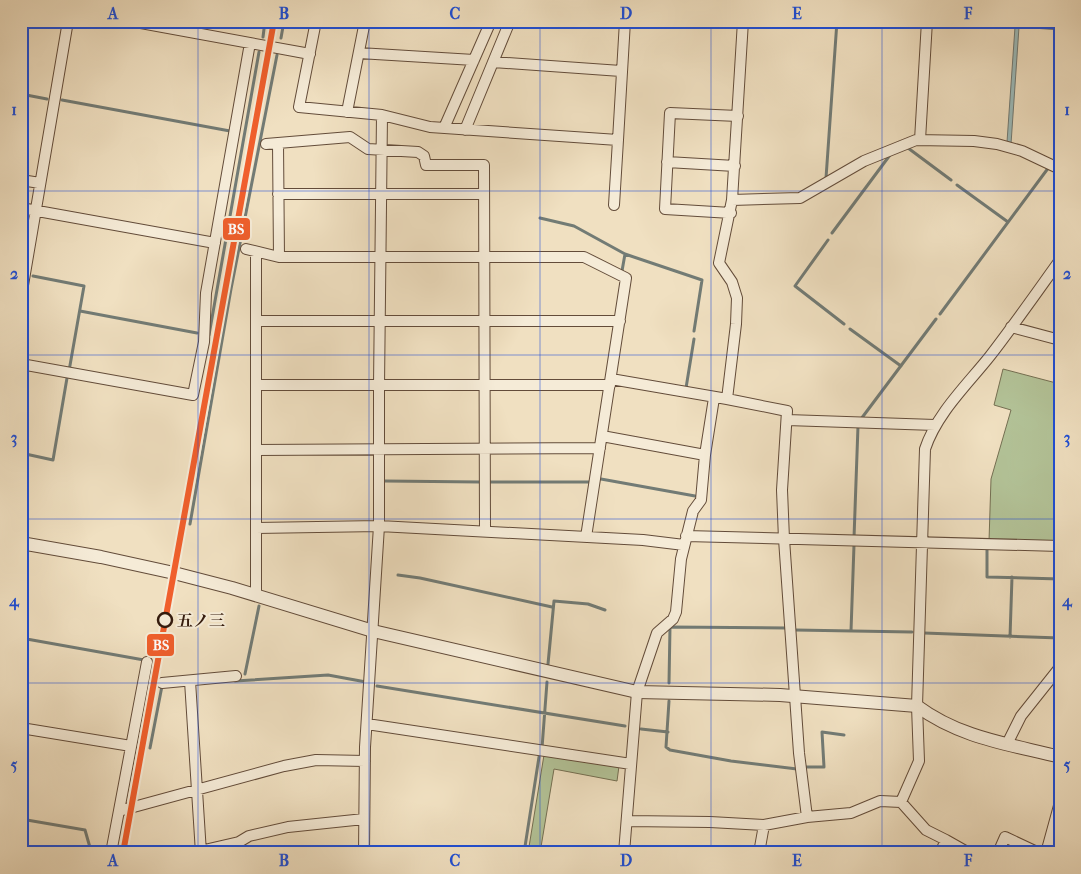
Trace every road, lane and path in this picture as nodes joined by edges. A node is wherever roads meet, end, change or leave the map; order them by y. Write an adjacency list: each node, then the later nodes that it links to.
1 (68, 21): 30 (street)
2 (130, 21): 10 (street)
3 (316, 21): 11 (street)
4 (365, 21): 12 (street)
5 (491, 21): 13 (street)
6 (510, 21): 14 (street)
7 (625, 21): 15 (street)
8 (743, 21): 18 (street)
9 (927, 22): 22 (street)
10 (250, 43): 11 (street); 39 (street)
11 (310, 54): 16 (street)
12 (359, 54): 13 (street); 16 (street)
13 (474, 60): 19 (street)
14 (493, 62): 15 (street); 20 (street)
15 (621, 71): 21 (street)
16 (347, 112): 17 (street)
17 (382, 115): 19 (street); 25 (street)
18 (738, 116): 26 (street); 27 (street)
19 (444, 128): 20 (street)
20 (466, 130): 21 (street)
21 (618, 140): 35 (street)
22 (920, 140): 28 (street); 34 (street)
23 (278, 143): 24 (street); 25 (street); 31 (street)
24 (266, 144)
25 (381, 150): 32 (street); 33 (street)
26 (667, 162): 27 (street); 38 (street)
27 (735, 166): 34 (street)
28 (1060, 168)
29 (21, 180): 30 (street)
30 (40, 183): 37 (street)
31 (278, 194): 32 (street); 40 (street)
32 (381, 194): 33 (street); 41 (street)
33 (484, 194): 42 (street)
34 (732, 200): 38 (street)
35 (614, 205)
36 (21, 208): 37 (street)
37 (36, 211): 39 (street); 44 (street)
38 (731, 213): 57 (street)
39 (214, 244): 51 (street)
40 (279, 257): 41 (street); 45 (street)
41 (380, 257): 42 (street); 46 (street)
42 (484, 257): 47 (street); 48 (street)
43 (1060, 260): 49 (street)
44 (21, 297)
45 (256, 321): 46 (street); 53 (street)
46 (380, 321): 47 (street); 55 (street)
47 (484, 321): 48 (street); 54 (street)
48 (620, 321): 52 (street)
49 (1011, 327): 50 (street); 59 (street)
50 (1060, 340)
51 (21, 364)
52 (610, 382): 54 (street); 56 (street); 60 (street)
53 (256, 384): 55 (street); 64 (street)
54 (485, 384): 55 (street); 63 (street)
55 (379, 386): 62 (street)
56 (714, 398): 57 (street); 65 (street)
57 (727, 399): 58 (street)
58 (787, 420): 59 (street); 70 (street)
59 (935, 425): 73 (street)
60 (602, 436): 61 (street); 65 (street)
61 (600, 448): 63 (street); 69 (street)
62 (379, 449): 63 (street); 64 (street); 66 (street)
63 (484, 449): 68 (street)
64 (256, 450): 67 (street)
65 (705, 455): 71 (street)
66 (380, 526): 67 (street); 68 (street); 76 (street)
67 (256, 528): 75 (street)
68 (485, 531): 69 (street)
69 (586, 537): 71 (street)
70 (784, 539): 71 (street); 73 (street); 83 (street)
71 (686, 541): 82 (street)
72 (21, 543): 75 (street)
73 (922, 543): 74 (street); 84 (street)
74 (1060, 546)
75 (256, 595): 76 (street)
76 (373, 631): 82 (street); 85 (street)
77 (147, 662): 88 (street)
78 (1060, 667): 87 (street)
79 (236, 676): 80 (street)
80 (190, 681): 81 (street); 92 (street)
81 (162, 683)
82 (637, 692): 83 (street); 91 (street)
83 (795, 697): 84 (street); 96 (street)
84 (917, 706): 87 (street); 93 (street)
85 (366, 724): 90 (street); 91 (street)
86 (21, 728): 88 (street)
87 (1008, 744): 89 (street)
88 (130, 746): 95 (street)
89 (1060, 757)
90 (365, 761): 92 (street); 97 (street)
91 (631, 764): 98 (street)
92 (196, 790): 95 (street); 101 (street)
93 (901, 802): 96 (street); 100 (street)
94 (1060, 802): 110 (street)
95 (119, 811): 102 (street)
96 (807, 817): 99 (street)
97 (364, 819): 101 (street); 103 (street)
98 (627, 822): 99 (street); 104 (street)
99 (764, 825): 105 (street)
100 (946, 840): 106 (street); 107 (street)
101 (200, 852)
102 (111, 853)
103 (364, 853)
104 (624, 853)
105 (758, 853)
106 (940, 853)
107 (969, 853)
108 (998, 853): 109 (street)
109 (1039, 853)
110 (1046, 853)

